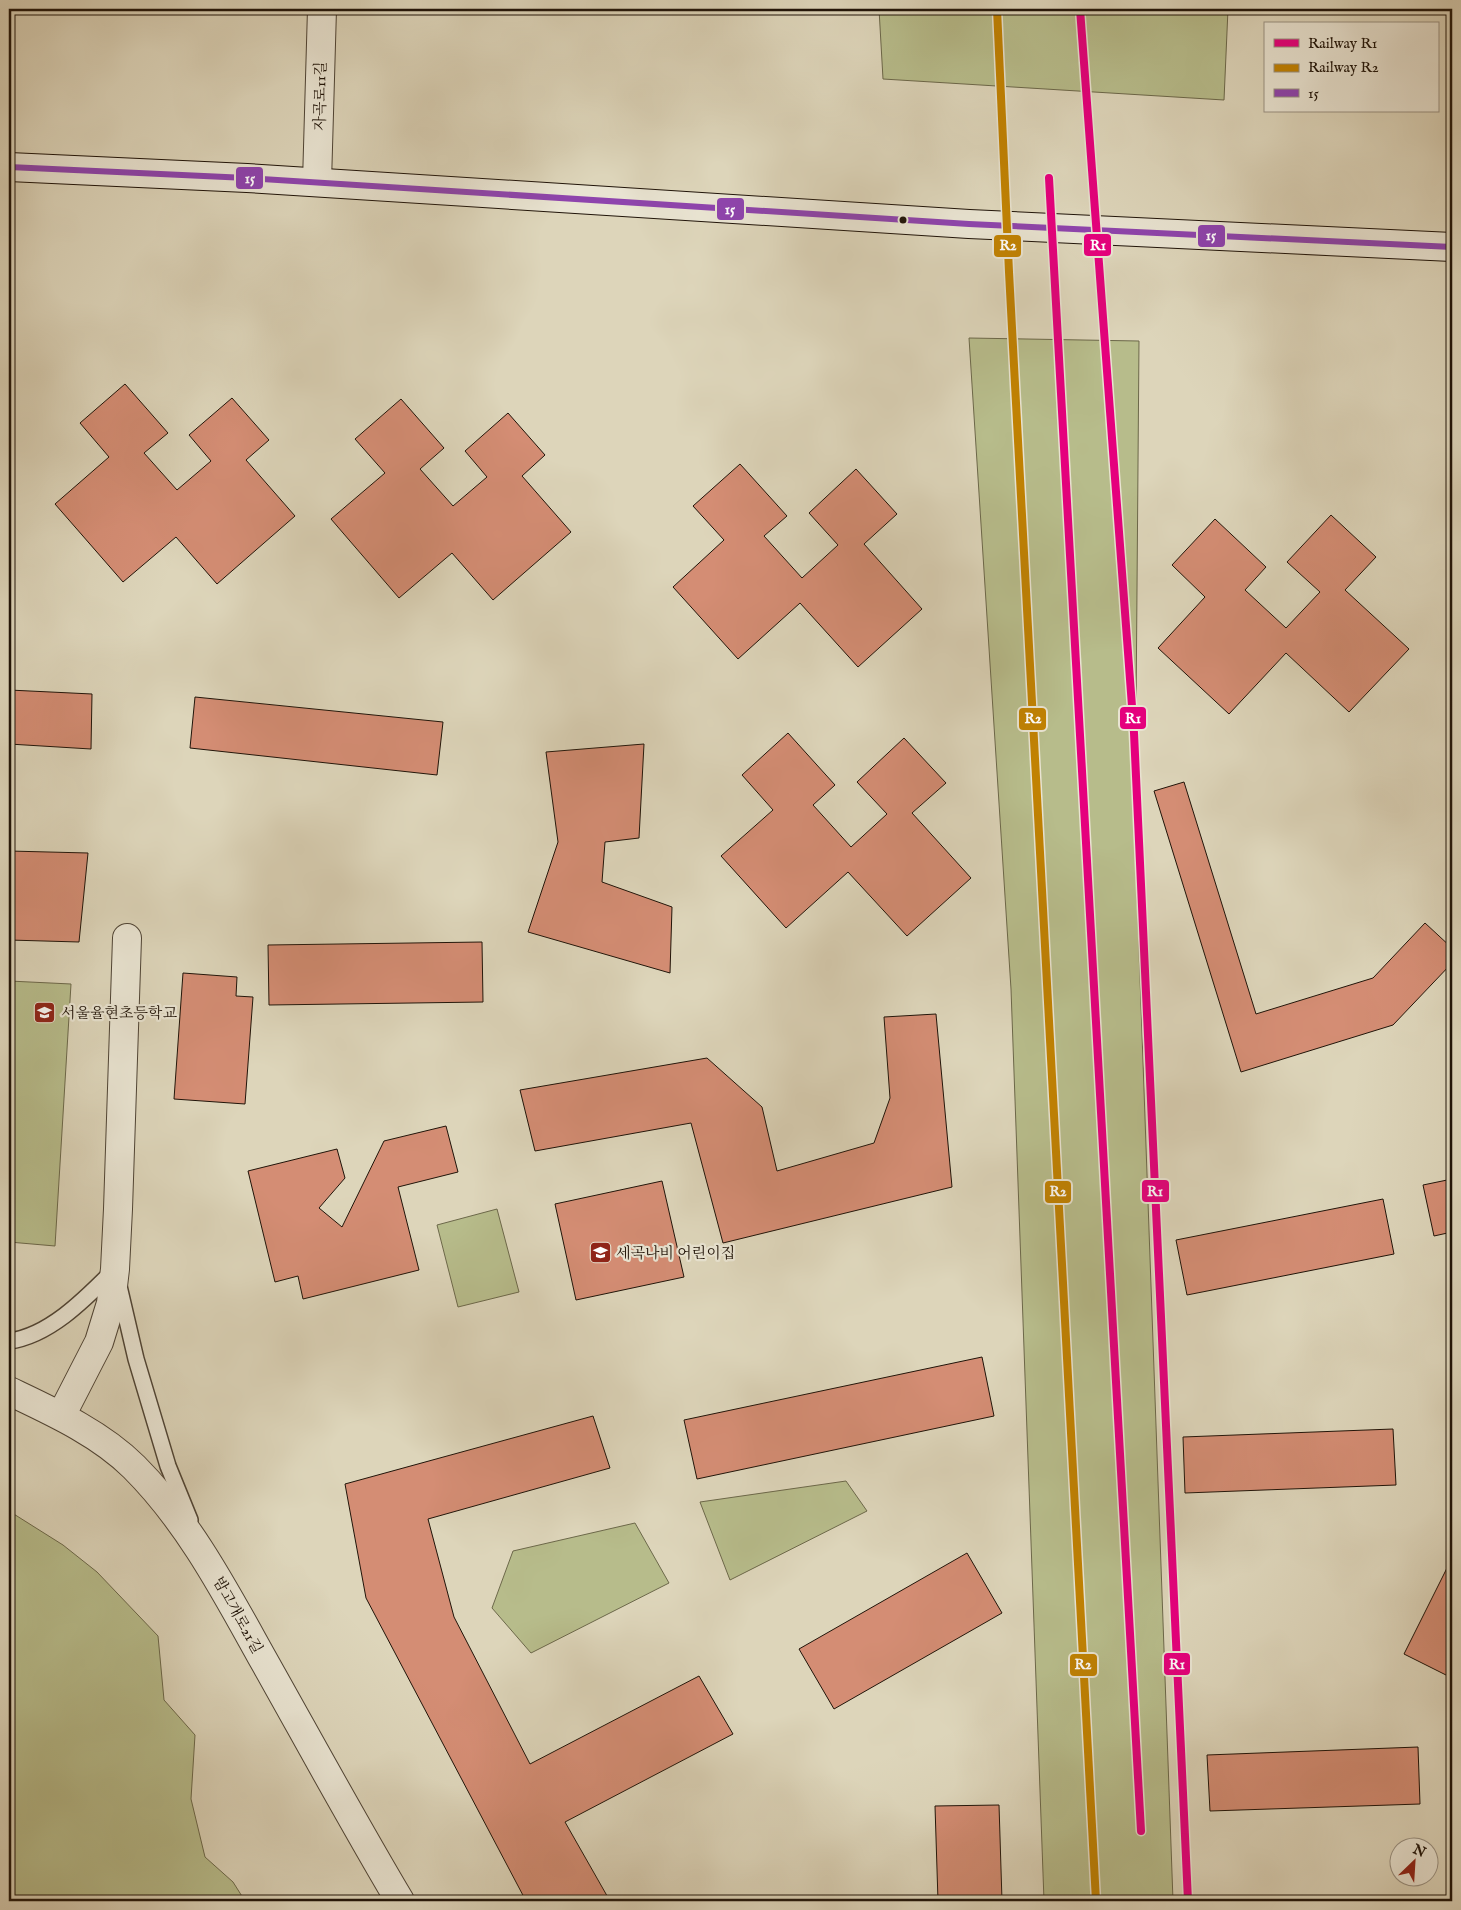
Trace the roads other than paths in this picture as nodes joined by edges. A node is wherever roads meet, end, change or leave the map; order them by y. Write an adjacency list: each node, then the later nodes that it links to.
1 (322, 9): 3 (main road, 자곡로11길)
2 (9, 167): 3 (main road)
3 (317, 182): 4 (main road)
4 (1452, 247)
5 (127, 938): 6 (main road)
6 (115, 1269): 7 (lane); 9 (main road); 10 (lane)
7 (9, 1341)
8 (9, 1391): 9 (main road, 밤고개로21길)
9 (61, 1416): 10 (main road, 밤고개로21길)
10 (203, 1553): 11 (main road, 밤고개로21길)
11 (400, 1901)

